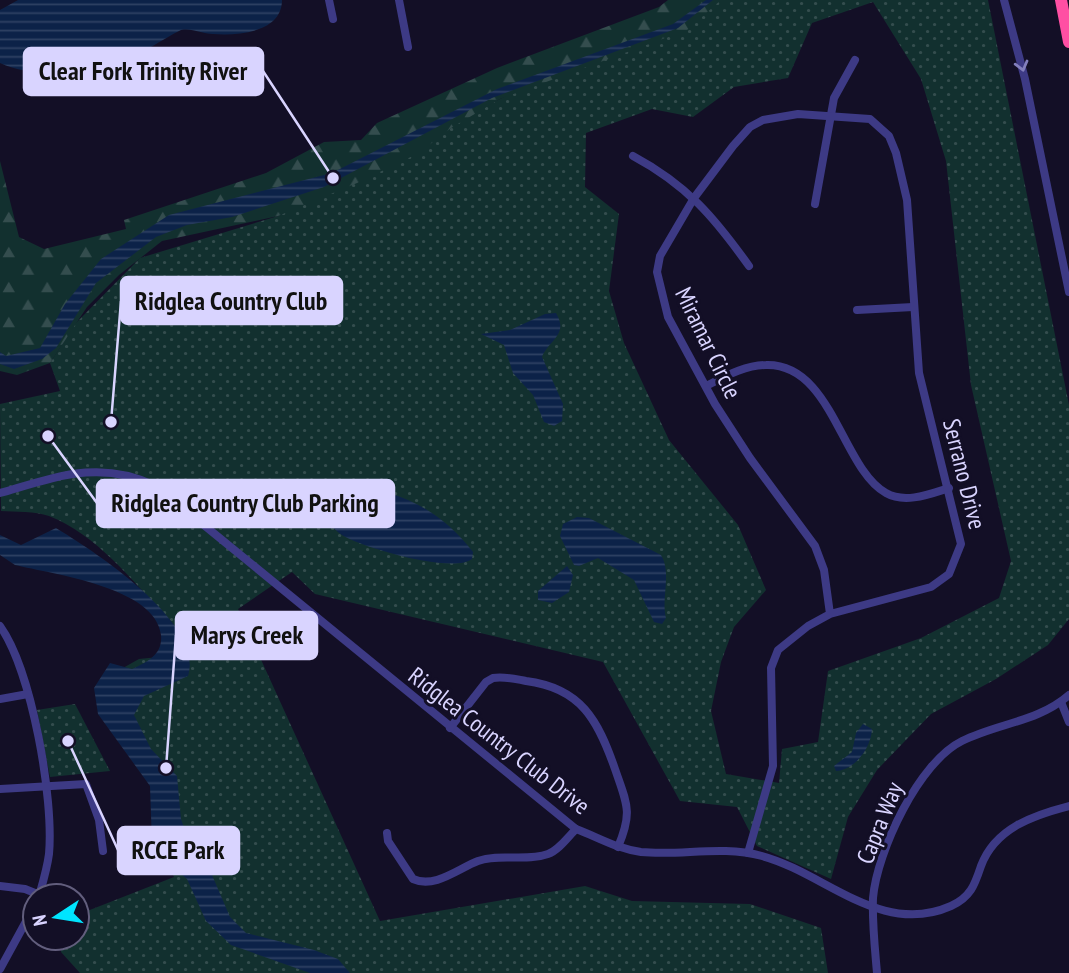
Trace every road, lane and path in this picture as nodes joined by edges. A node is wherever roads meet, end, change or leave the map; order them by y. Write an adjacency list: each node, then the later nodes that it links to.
1 (329, 0): 5 (street)
2 (399, 0): 7 (street)
3 (1004, 0): 14 (street, one-way to 14)
4 (1061, 0): 6 (highway)
5 (333, 19)
6 (1069, 42)
7 (408, 47)
8 (855, 60): 9 (street)
9 (831, 115): 11 (street, Miramar Circle); 12 (street); 15 (street, Serrano Drive)
10 (634, 156): 11 (street)
11 (694, 198): 13 (street); 17 (street, Miramar Circle)
12 (815, 204)
13 (749, 265)
14 (1069, 292)
15 (913, 307): 16 (street); 18 (street, Serrano Drive)
16 (857, 310)
17 (706, 386): 18 (street); 20 (street, Miramar Circle)
18 (949, 488): 20 (street, Serrano Drive)
19 (0, 493): 27 (street, Ridglea Country Club Drive)
20 (830, 614): 35 (street, Serrano Drive)
21 (0, 626): 22 (street)
22 (28, 694): 24 (street); 28 (street)
23 (1069, 695): 25 (street, Capra Way)
24 (0, 699)
25 (1062, 702): 26 (street); 39 (street, Capra Way)
26 (1069, 722)
27 (450, 728): 31 (street, Ridglea Country Club Drive); 33 (street)
28 (45, 785): 29 (street); 34 (street); 36 (street)
29 (0, 789)
30 (1069, 806): 39 (street, Ridglea Country Club Drive)
31 (576, 829): 32 (street); 33 (street, Ridglea Country Club Drive)
32 (387, 832)
33 (618, 847): 35 (street, Ridglea Country Club Drive)
34 (103, 851)
35 (748, 853): 39 (street, Ridglea Country Club Drive)
36 (42, 882)
37 (0, 886): 38 (street)
38 (21, 889)
39 (874, 908): 42 (street, Capra Way)
40 (21, 931): 41 (street)
41 (0, 969)
42 (877, 973)

